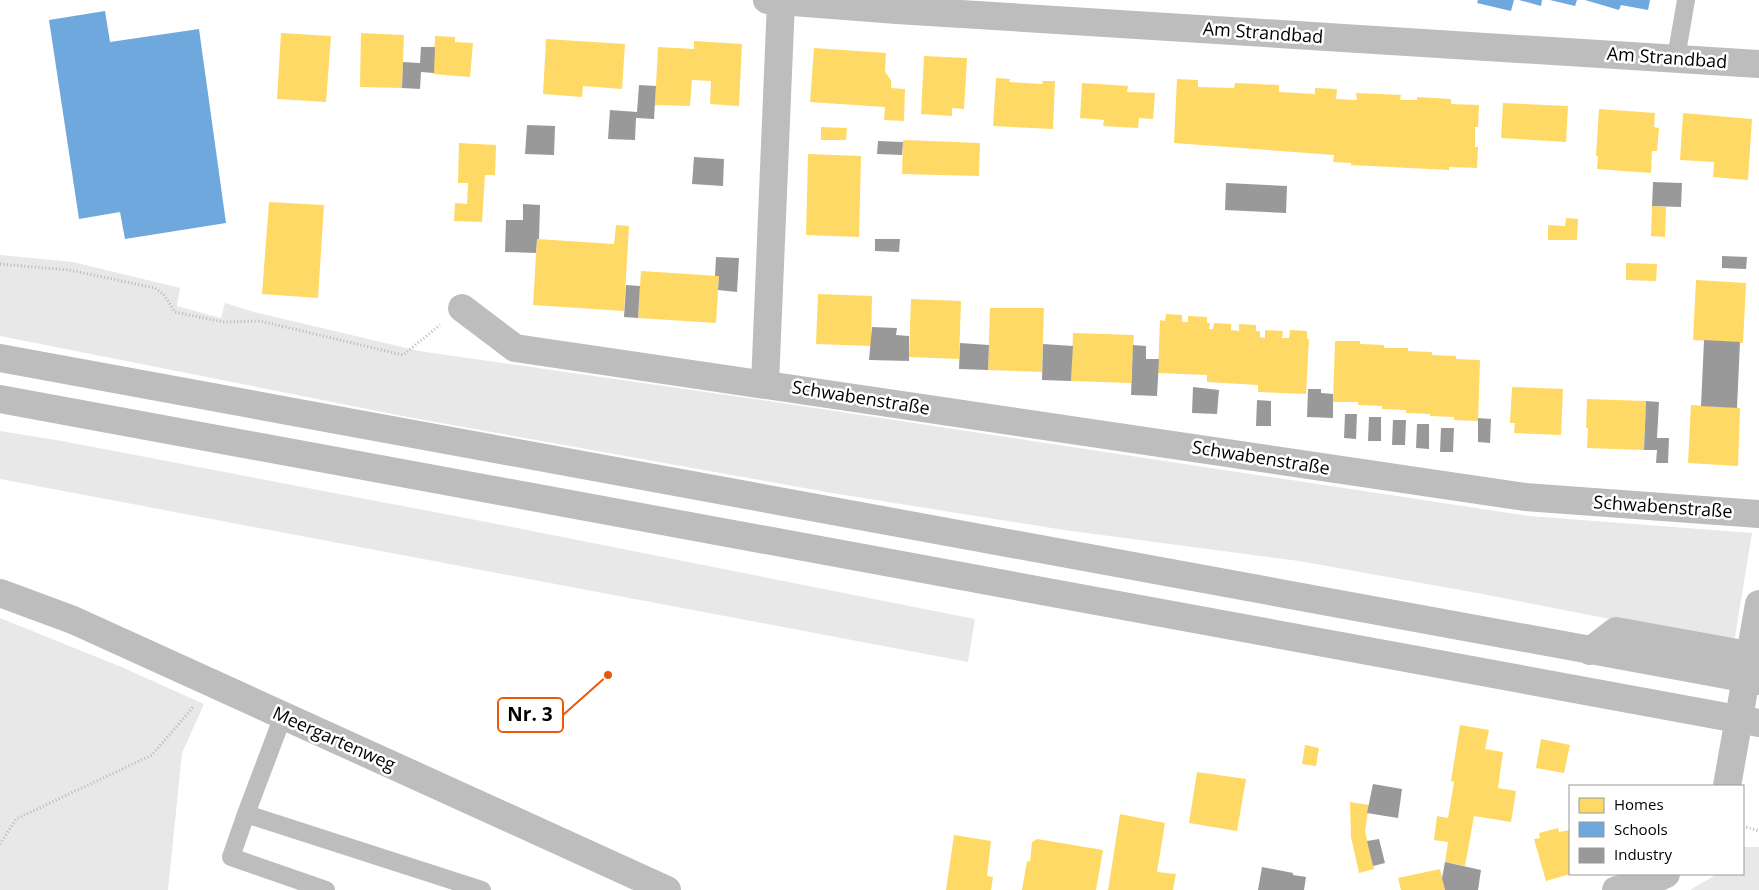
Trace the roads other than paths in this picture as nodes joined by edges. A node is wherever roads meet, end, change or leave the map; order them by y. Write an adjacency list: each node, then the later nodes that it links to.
1 (774, 0): 3 (main road, Am Strandbad); 8 (main road)
2 (1686, 0): 4 (lane)
3 (897, 5): 4 (main road, Am Strandbad)
4 (1676, 58): 5 (main road, Am Strandbad)
5 (1759, 64)
6 (462, 308): 8 (main road, Schwabenstraße)
7 (0, 358): 14 (main road)
8 (765, 384): 10 (main road, Schwabenstraße)
9 (0, 399): 17 (main road)
10 (1759, 514)
11 (0, 593): 16 (main road, Meergartenweg)
12 (1759, 604): 18 (main road)
13 (1759, 657): 14 (main road)
14 (1720, 662): 15 (main road)
15 (1759, 681)
16 (283, 716): 19 (lane); 23 (main road, Meergartenweg)
17 (1759, 723)
18 (1727, 785)
19 (246, 814): 21 (lane); 22 (lane)
20 (1664, 875): 24 (main road)
21 (326, 890)
22 (482, 890)
23 (667, 890)
24 (1616, 890)

